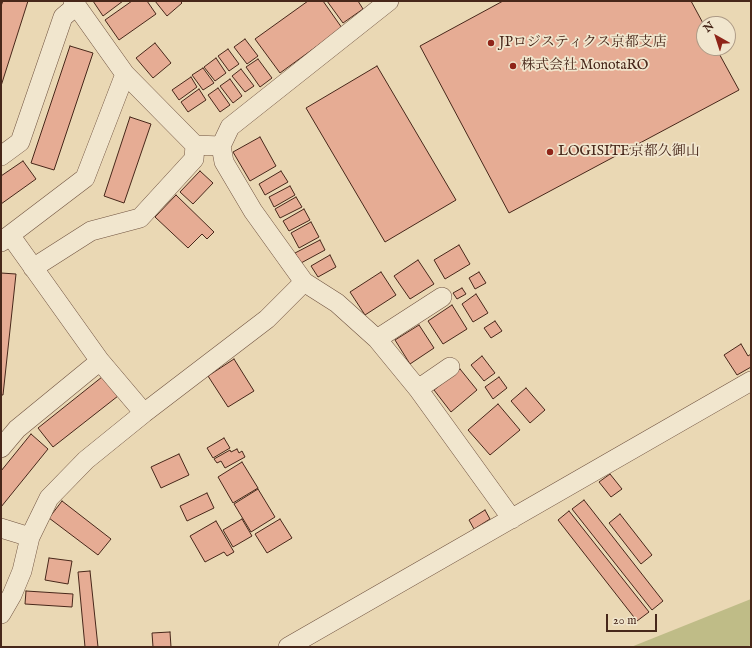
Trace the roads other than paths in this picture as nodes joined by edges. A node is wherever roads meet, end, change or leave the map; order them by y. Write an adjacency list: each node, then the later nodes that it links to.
1 (389, 1): 5 (street)
2 (75, 4): 3 (street); 6 (street)
3 (125, 74): 4 (street); 7 (street)
4 (195, 145): 5 (street); 8 (street)
5 (221, 146): 9 (street)
6 (1, 156)
7 (5, 239): 8 (street)
8 (33, 268): 12 (street)
9 (304, 282): 11 (street); 16 (street)
10 (442, 297): 11 (street)
11 (377, 339): 15 (street)
12 (100, 361): 16 (street); 17 (street)
13 (450, 367): 15 (street)
14 (751, 381): 18 (street)
15 (418, 388): 18 (street)
16 (144, 413): 20 (street)
17 (1, 448)
18 (512, 519): 22 (street)
19 (1, 528): 20 (street)
20 (30, 537): 21 (street)
21 (1, 614)
22 (288, 647)

